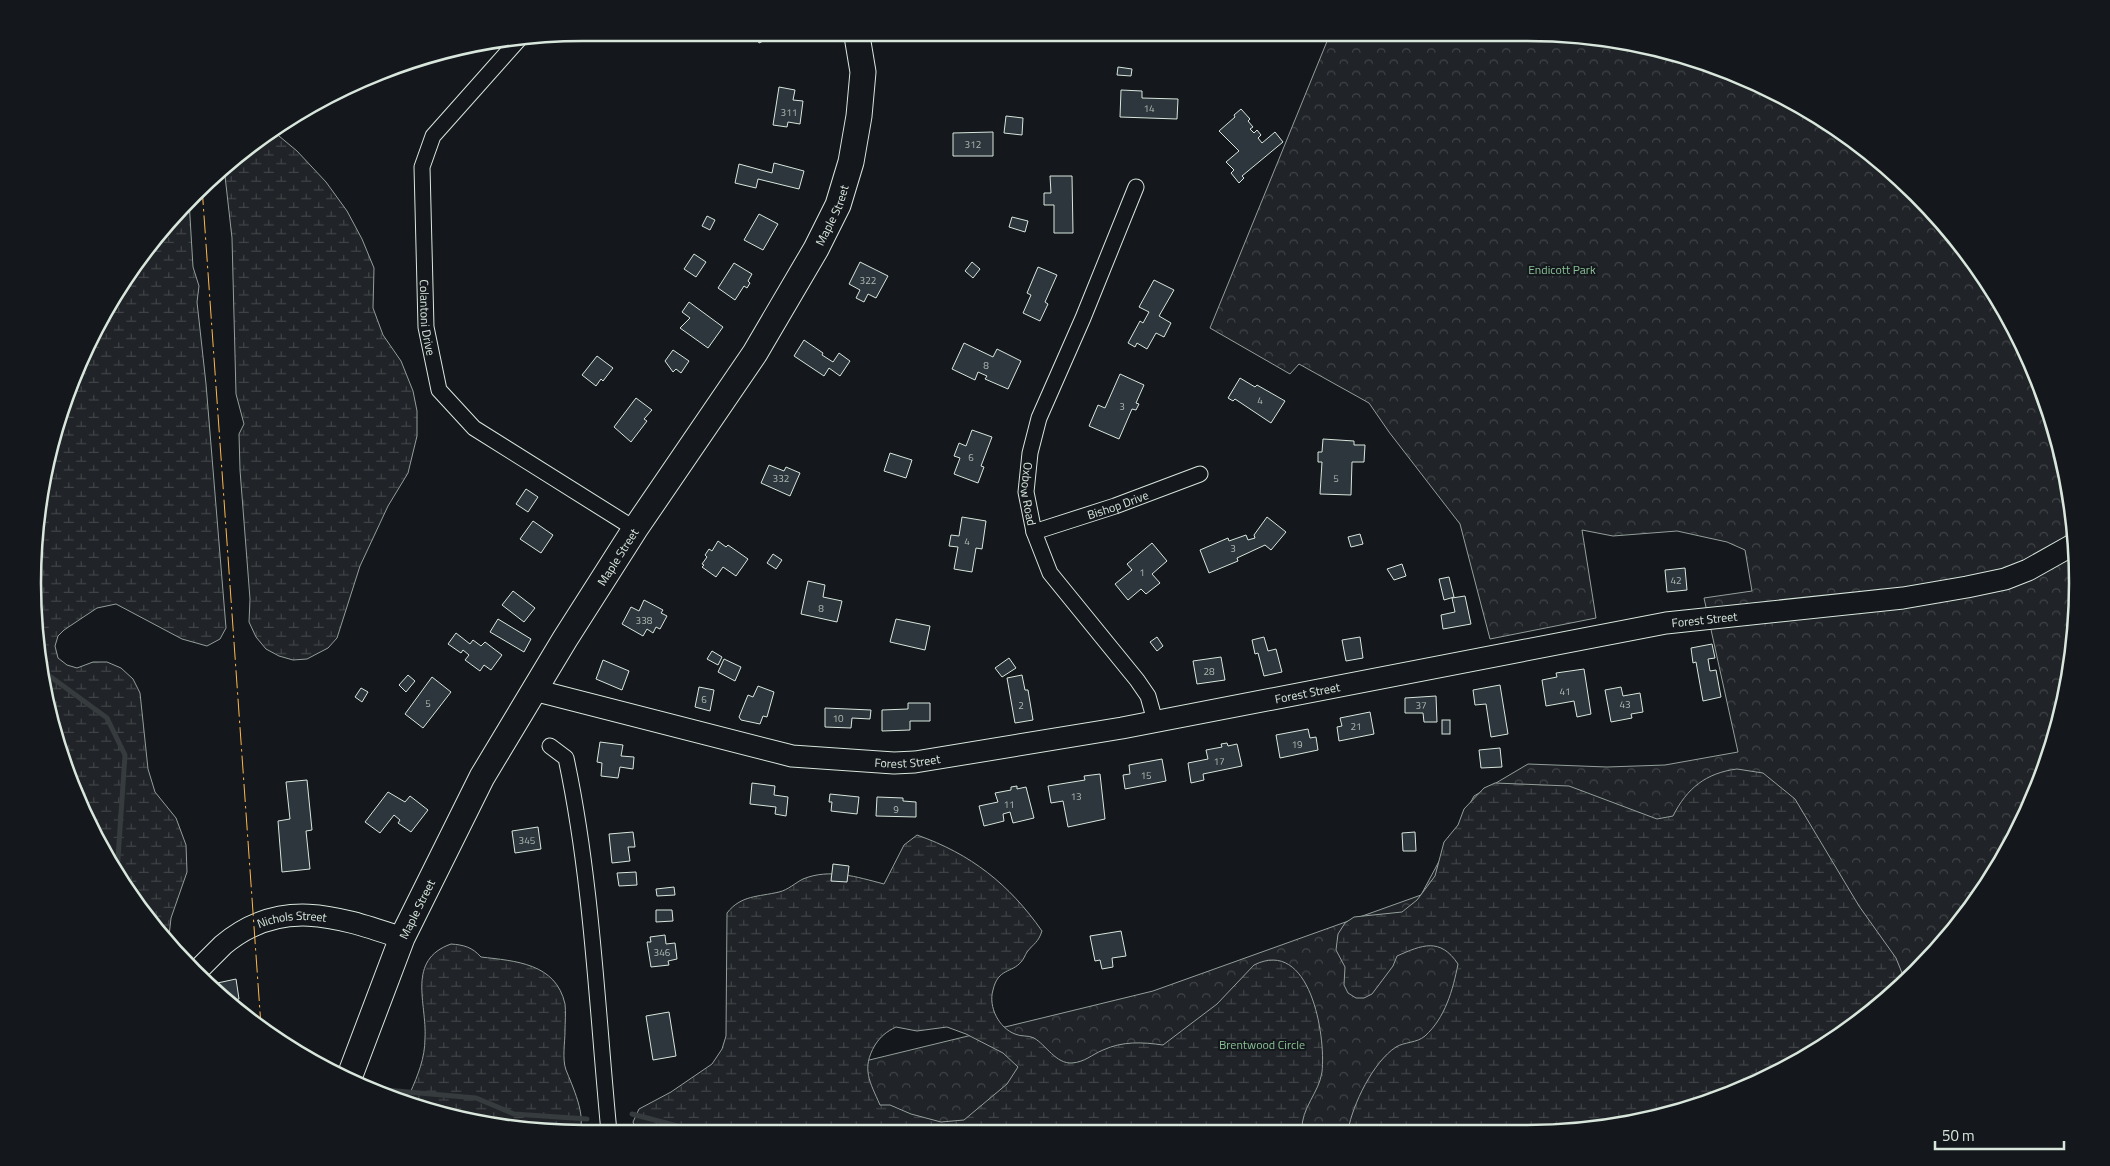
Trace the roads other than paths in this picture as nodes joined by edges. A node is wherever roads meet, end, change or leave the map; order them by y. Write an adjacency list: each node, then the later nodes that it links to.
1 (858, 41): 5 (main road, Maple Street)
2 (514, 46): 5 (street, Colantoni Drive)
3 (1136, 187): 6 (street, Oxbow Road)
4 (1200, 474): 6 (street, Bishop Drive)
5 (636, 529): 8 (main road, Maple Street)
6 (1034, 532): 9 (street, Oxbow Road)
7 (2068, 548): 9 (street, Forest Street)
8 (534, 690): 9 (street, Forest Street); 11 (main road, Maple Street)
9 (1155, 721)
10 (550, 746): 14 (street)
11 (402, 938): 12 (street, Nichols Street); 13 (main road, Maple Street)
12 (201, 967)
13 (351, 1073)
14 (608, 1125)

